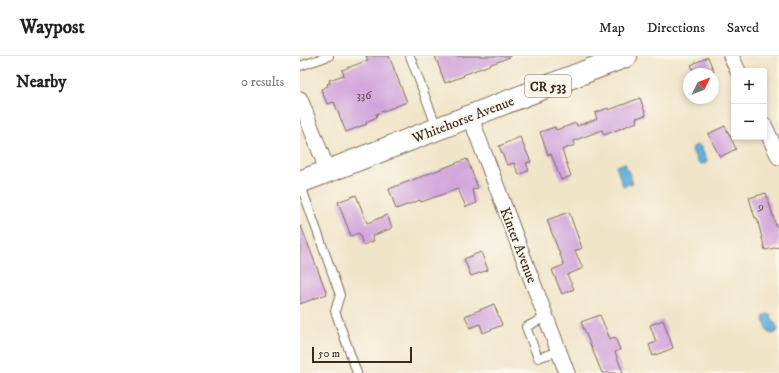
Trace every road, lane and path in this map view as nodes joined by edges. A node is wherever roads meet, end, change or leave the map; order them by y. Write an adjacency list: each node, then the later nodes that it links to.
1 (329, 56): 5 (lane)
2 (410, 56): 9 (lane)
3 (626, 56): 8 (main road, Whitehorse Avenue / CR 533)
4 (731, 56): 6 (street)
5 (300, 66)
6 (737, 68)
7 (300, 99): 12 (street)
8 (470, 116): 9 (main road, Whitehorse Avenue / CR 533); 14 (street, Kinter Avenue)
9 (437, 129): 12 (main road, Whitehorse Avenue / CR 533)
10 (767, 131): 11 (street)
11 (779, 157)
12 (328, 172): 13 (main road, Whitehorse Avenue / CR 533)
13 (300, 183): 16 (lane)
14 (546, 318): 15 (street, Kinter Avenue); 15 (lane)
15 (559, 351): 17 (street, Kinter Avenue)
16 (357, 373)
17 (568, 373)

